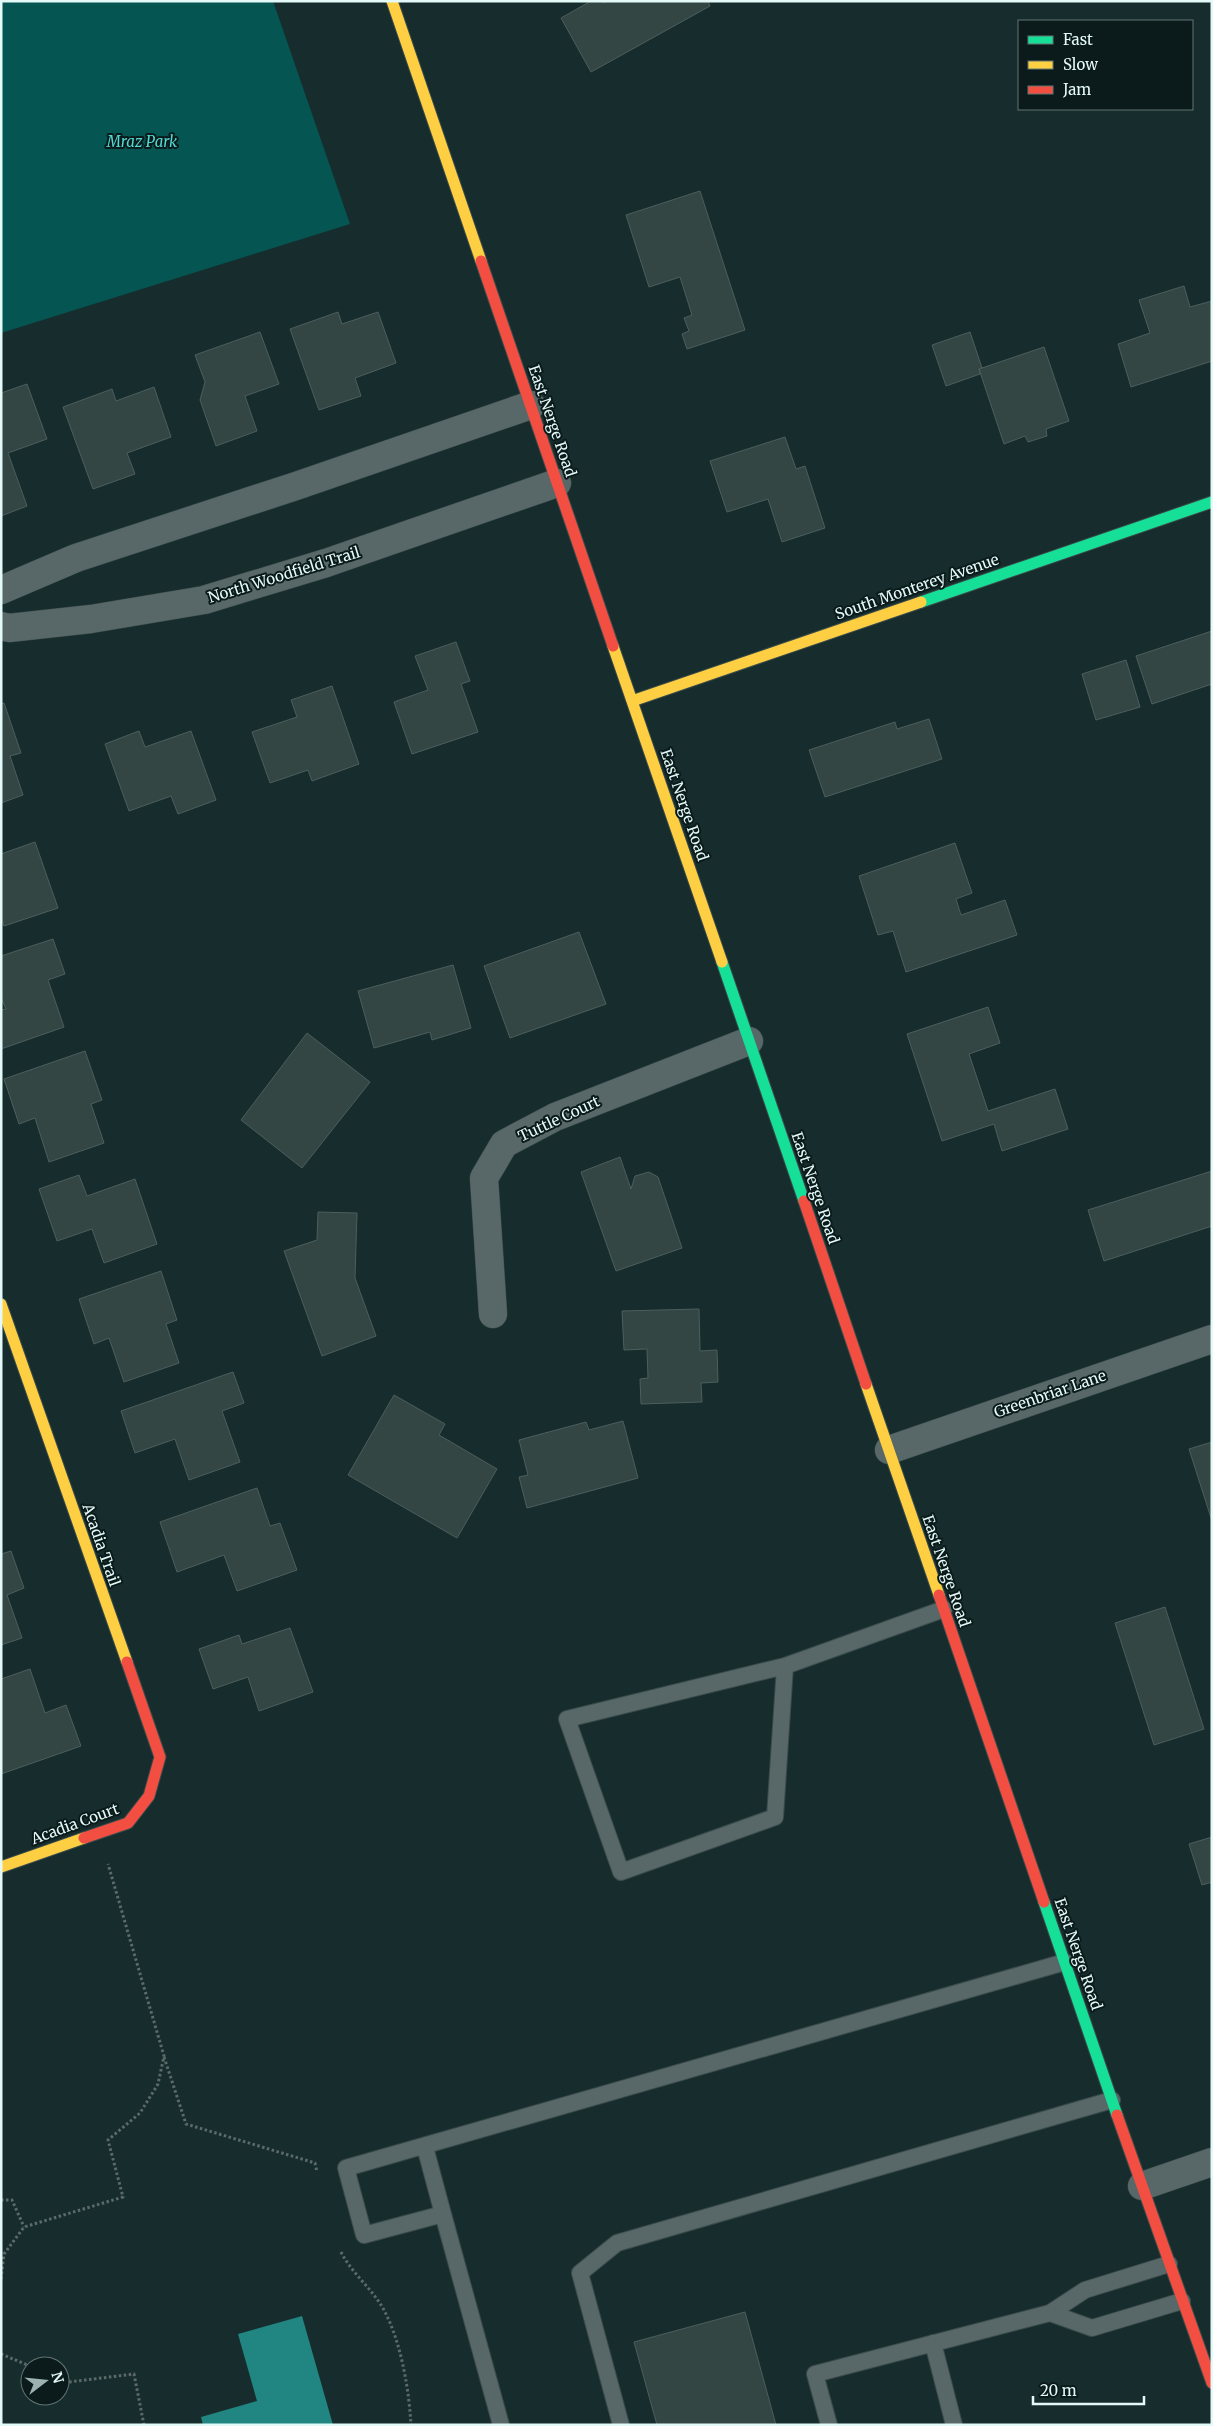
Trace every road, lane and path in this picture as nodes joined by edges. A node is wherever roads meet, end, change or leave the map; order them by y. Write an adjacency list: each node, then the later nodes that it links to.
1 (392, 1): 2 (main road, East Nerge Road)
2 (531, 404): 3 (main road, East Nerge Road); 5 (street)
3 (558, 483): 6 (street, North Woodfield Trail); 7 (main road, East Nerge Road)
4 (1212, 502): 7 (main road, South Monterey Avenue)
5 (1, 590)
6 (1, 626)
7 (632, 701): 8 (main road, East Nerge Road)
8 (749, 1041): 10 (street, Tuttle Court); 12 (main road, East Nerge Road)
9 (1, 1304): 15 (main road, Acadia Trail)
10 (493, 1314)
11 (1212, 1339): 12 (street, Greenbriar Lane)
12 (889, 1450): 13 (main road, East Nerge Road)
13 (944, 1610): 14 (lane); 18 (main road, East Nerge Road)
14 (785, 1666): 14 (lane)
15 (149, 1796): 16 (main road, Acadia Court)
16 (99, 1833): 17 (main road, Acadia Court); 19 (path)
17 (1, 1867)
18 (1065, 1962): 20 (main road, East Nerge Road); 21 (lane)
19 (164, 2056): 23 (path); 27 (path)
20 (1112, 2100): 24 (main road, East Nerge Road); 41 (lane)
21 (425, 2147): 26 (lane); 26 (lane)
22 (1212, 2162): 24 (street)
23 (320, 2181)
24 (1142, 2186): 29 (main road, East Nerge Road)
25 (1, 2200): 27 (path)
26 (443, 2214): 40 (lane)
27 (24, 2227): 30 (path)
28 (339, 2245): 39 (path)
29 (1169, 2264): 31 (main road, East Nerge Road); 32 (lane)
30 (1, 2279)
31 (1182, 2301): 32 (lane); 37 (main road, East Nerge Road)
32 (1050, 2313): 33 (lane)
33 (933, 2343): 42 (lane); 43 (lane)
34 (1, 2354): 35 (path)
35 (20, 2362)
36 (70, 2382): 38 (path)
37 (1212, 2383)
38 (144, 2425)
39 (411, 2425)
40 (501, 2425)
41 (621, 2425)
42 (829, 2425)
43 (954, 2425)

